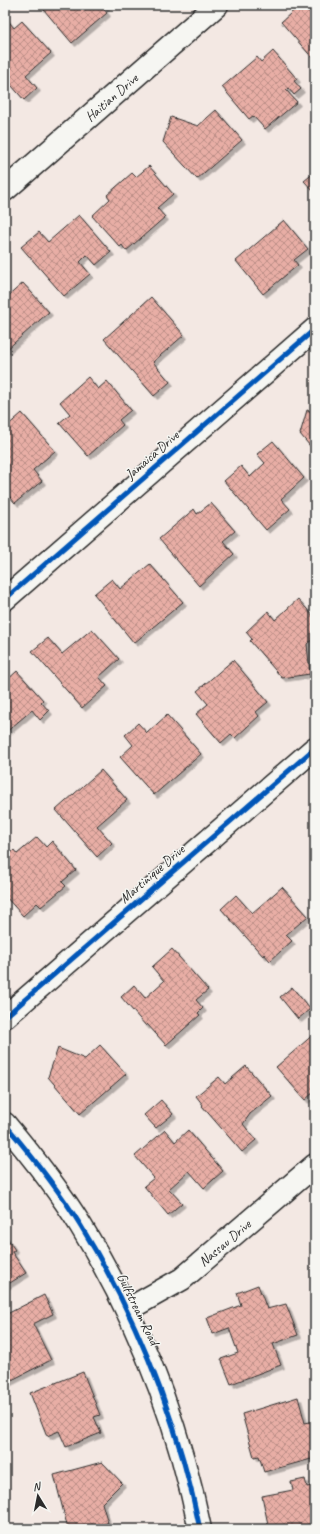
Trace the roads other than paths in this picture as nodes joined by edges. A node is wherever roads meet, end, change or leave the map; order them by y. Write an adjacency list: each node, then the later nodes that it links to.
1 (217, 5): 2 (street, Haitian Drive)
2 (5, 190)
3 (315, 329): 4 (street, Jamaica Drive)
4 (5, 599)
5 (315, 748): 6 (street, Martinique Drive)
6 (5, 1017)
7 (5, 1124): 9 (street, Gulfstream Road)
8 (315, 1165): 9 (street, Nassau Drive)
9 (127, 1310): 10 (street, Gulfstream Road)
10 (200, 1529)

